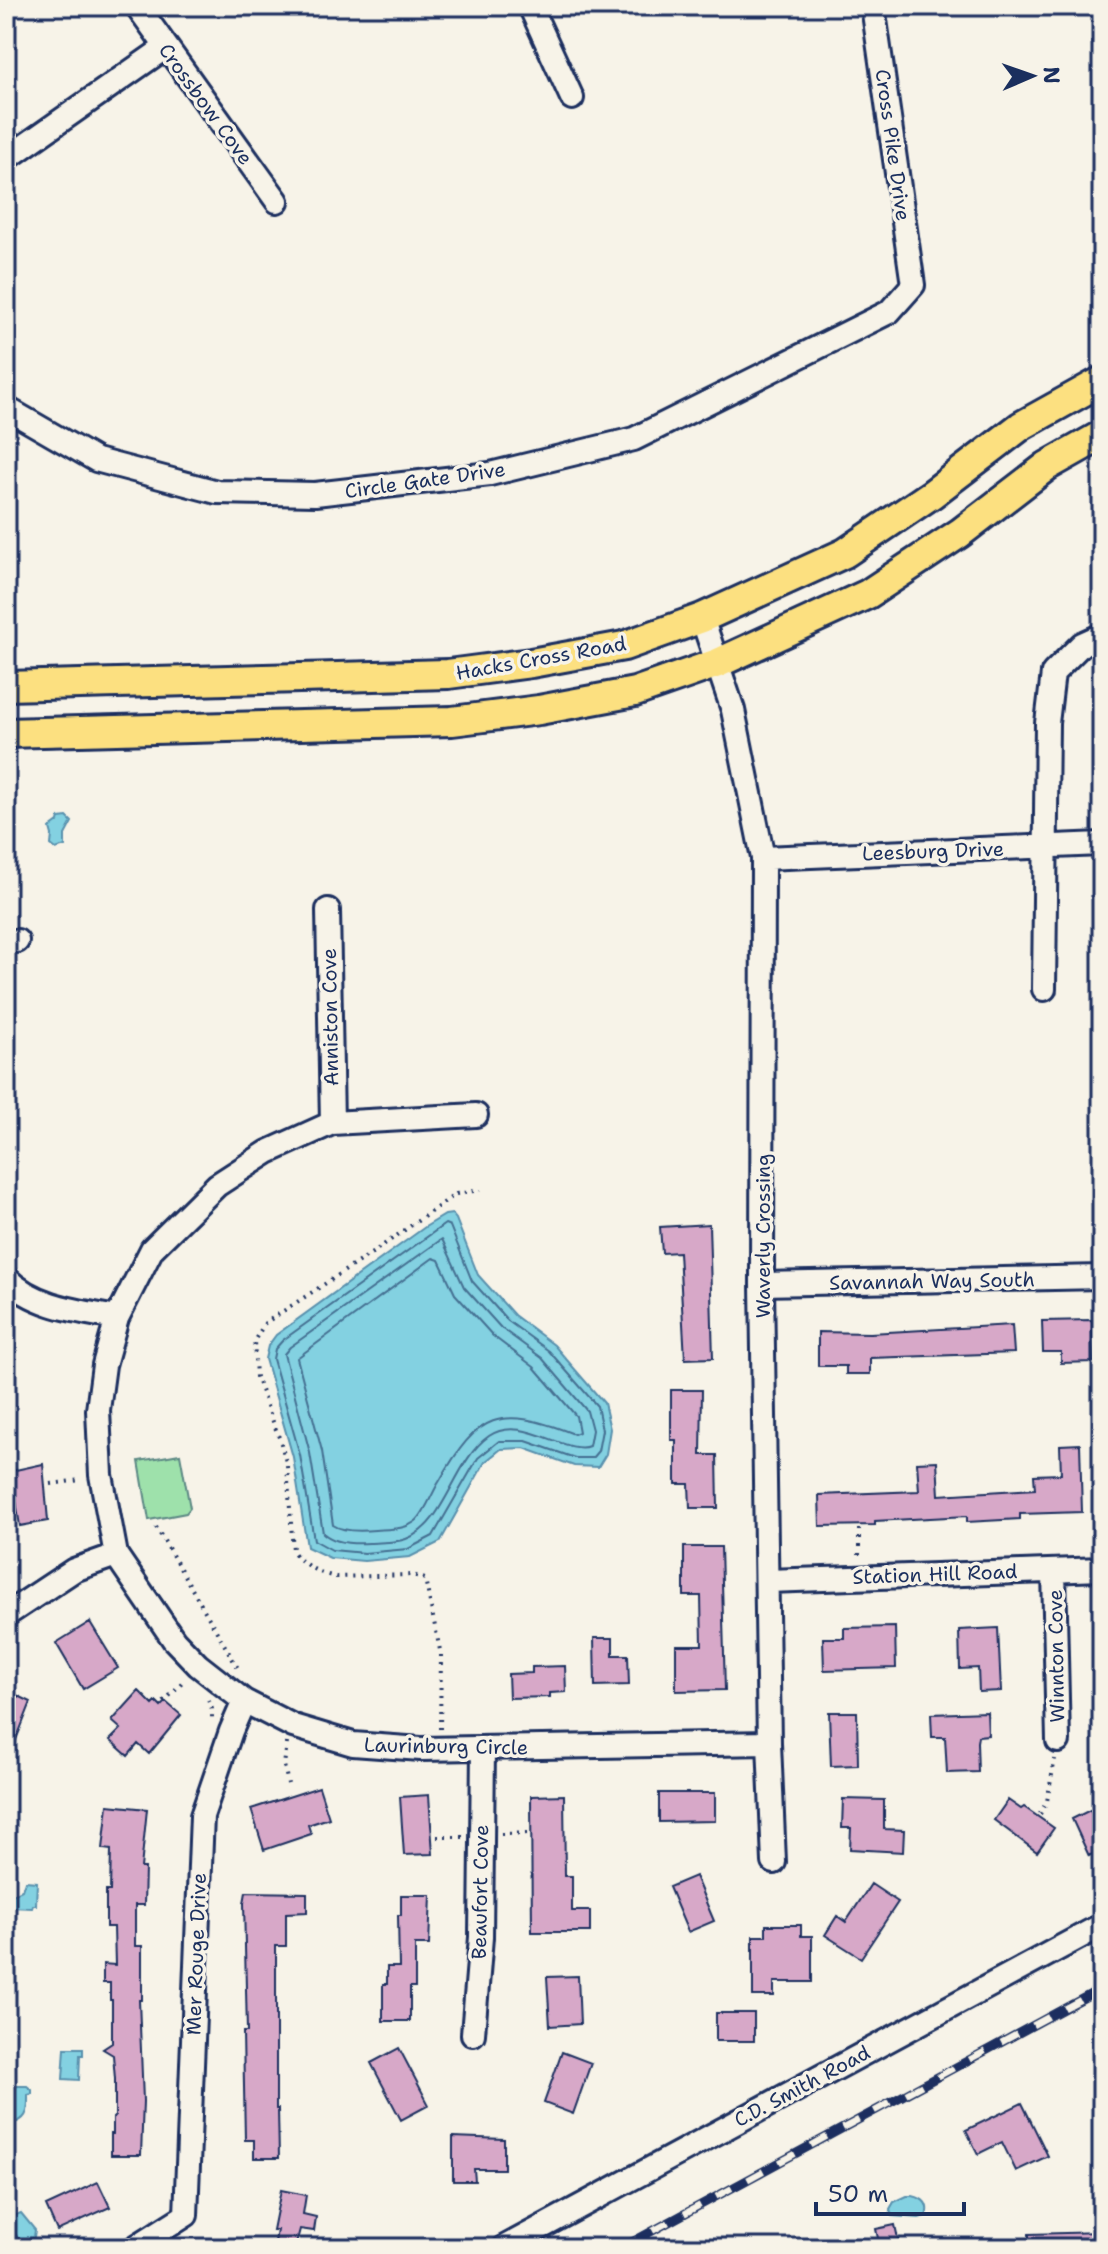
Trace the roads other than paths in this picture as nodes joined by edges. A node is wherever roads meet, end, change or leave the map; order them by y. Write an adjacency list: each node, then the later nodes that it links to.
1 (137, 6): 4 (street, Crossbow Cove)
2 (530, 6): 5 (street)
3 (873, 6): 8 (street, Cross Pike Drive)
4 (166, 47): 6 (street); 7 (street, Crossbow Cove)
5 (572, 98)
6 (6, 159)
7 (277, 201)
8 (913, 285): 10 (street, Circle Gate Drive)
9 (1102, 381): 12 (main road, Hacks Cross Road)
10 (6, 408)
11 (1102, 435): 14 (main road)
12 (702, 618): 14 (street, Waverly Crossing); 15 (main road, Hacks Cross Road)
13 (1102, 635): 18 (street)
14 (718, 663): 16 (main road); 19 (street, Waverly Crossing)
15 (6, 686)
16 (6, 733)
17 (1102, 844): 18 (street, Leesburg Drive)
18 (1046, 847): 19 (street, Leesburg Drive); 21 (street)
19 (763, 858): 26 (street, Waverly Crossing)
20 (328, 910): 23 (street, Anniston Cove)
21 (1044, 989)
22 (476, 1115): 23 (street, Laurinburg Circle)
23 (332, 1123): 27 (street, Laurinburg Circle)
24 (1102, 1277): 26 (street, Savannah Way South)
25 (6, 1278): 27 (street)
26 (762, 1284): 31 (street, Waverly Crossing)
27 (117, 1318): 28 (street, Laurinburg Circle)
28 (116, 1555): 32 (street); 33 (street, Laurinburg Circle)
29 (1102, 1569): 30 (street, Station Hill Road)
30 (1054, 1571): 31 (street, Station Hill Road); 34 (street, Winnton Cove)
31 (768, 1581): 35 (street, Waverly Crossing)
32 (6, 1615)
33 (244, 1701): 36 (street, Laurinburg Circle); 40 (street, Mer Rouge Drive)
34 (1058, 1741)
35 (769, 1743): 36 (street, Laurinburg Circle); 37 (street, Waverly Crossing)
36 (483, 1749): 39 (street, Beaufort Cove)
37 (774, 1862)
38 (1102, 1925): 41 (street, C.D. Smith Road)
39 (473, 2034)
40 (134, 2248)
41 (503, 2248)

